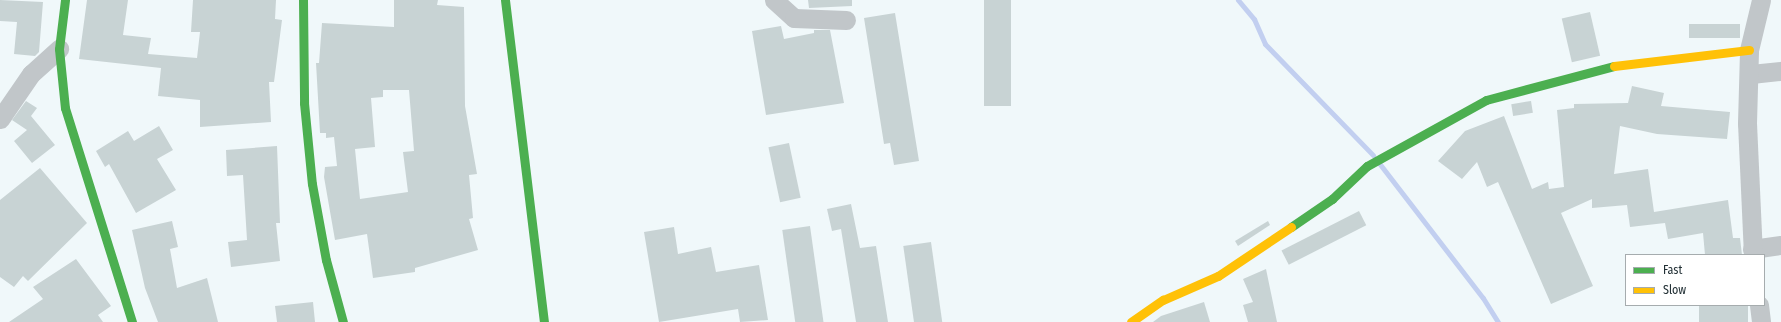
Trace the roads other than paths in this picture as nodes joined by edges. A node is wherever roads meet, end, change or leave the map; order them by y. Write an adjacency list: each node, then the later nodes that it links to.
1 (65, 0): 7 (street)
2 (303, 0): 17 (street)
3 (505, 0): 18 (street)
4 (774, 0): 6 (street)
5 (1761, 0): 8 (street)
6 (846, 20)
7 (58, 49): 11 (street); 16 (street)
8 (1749, 50): 10 (street); 15 (street)
9 (1781, 71): 10 (street)
10 (1750, 74): 13 (street)
11 (0, 119)
12 (1781, 245): 13 (street)
13 (1753, 252)
14 (1759, 306): 19 (street)
15 (1136, 321)
16 (132, 322)
17 (343, 322)
18 (544, 322)
19 (1761, 322)

